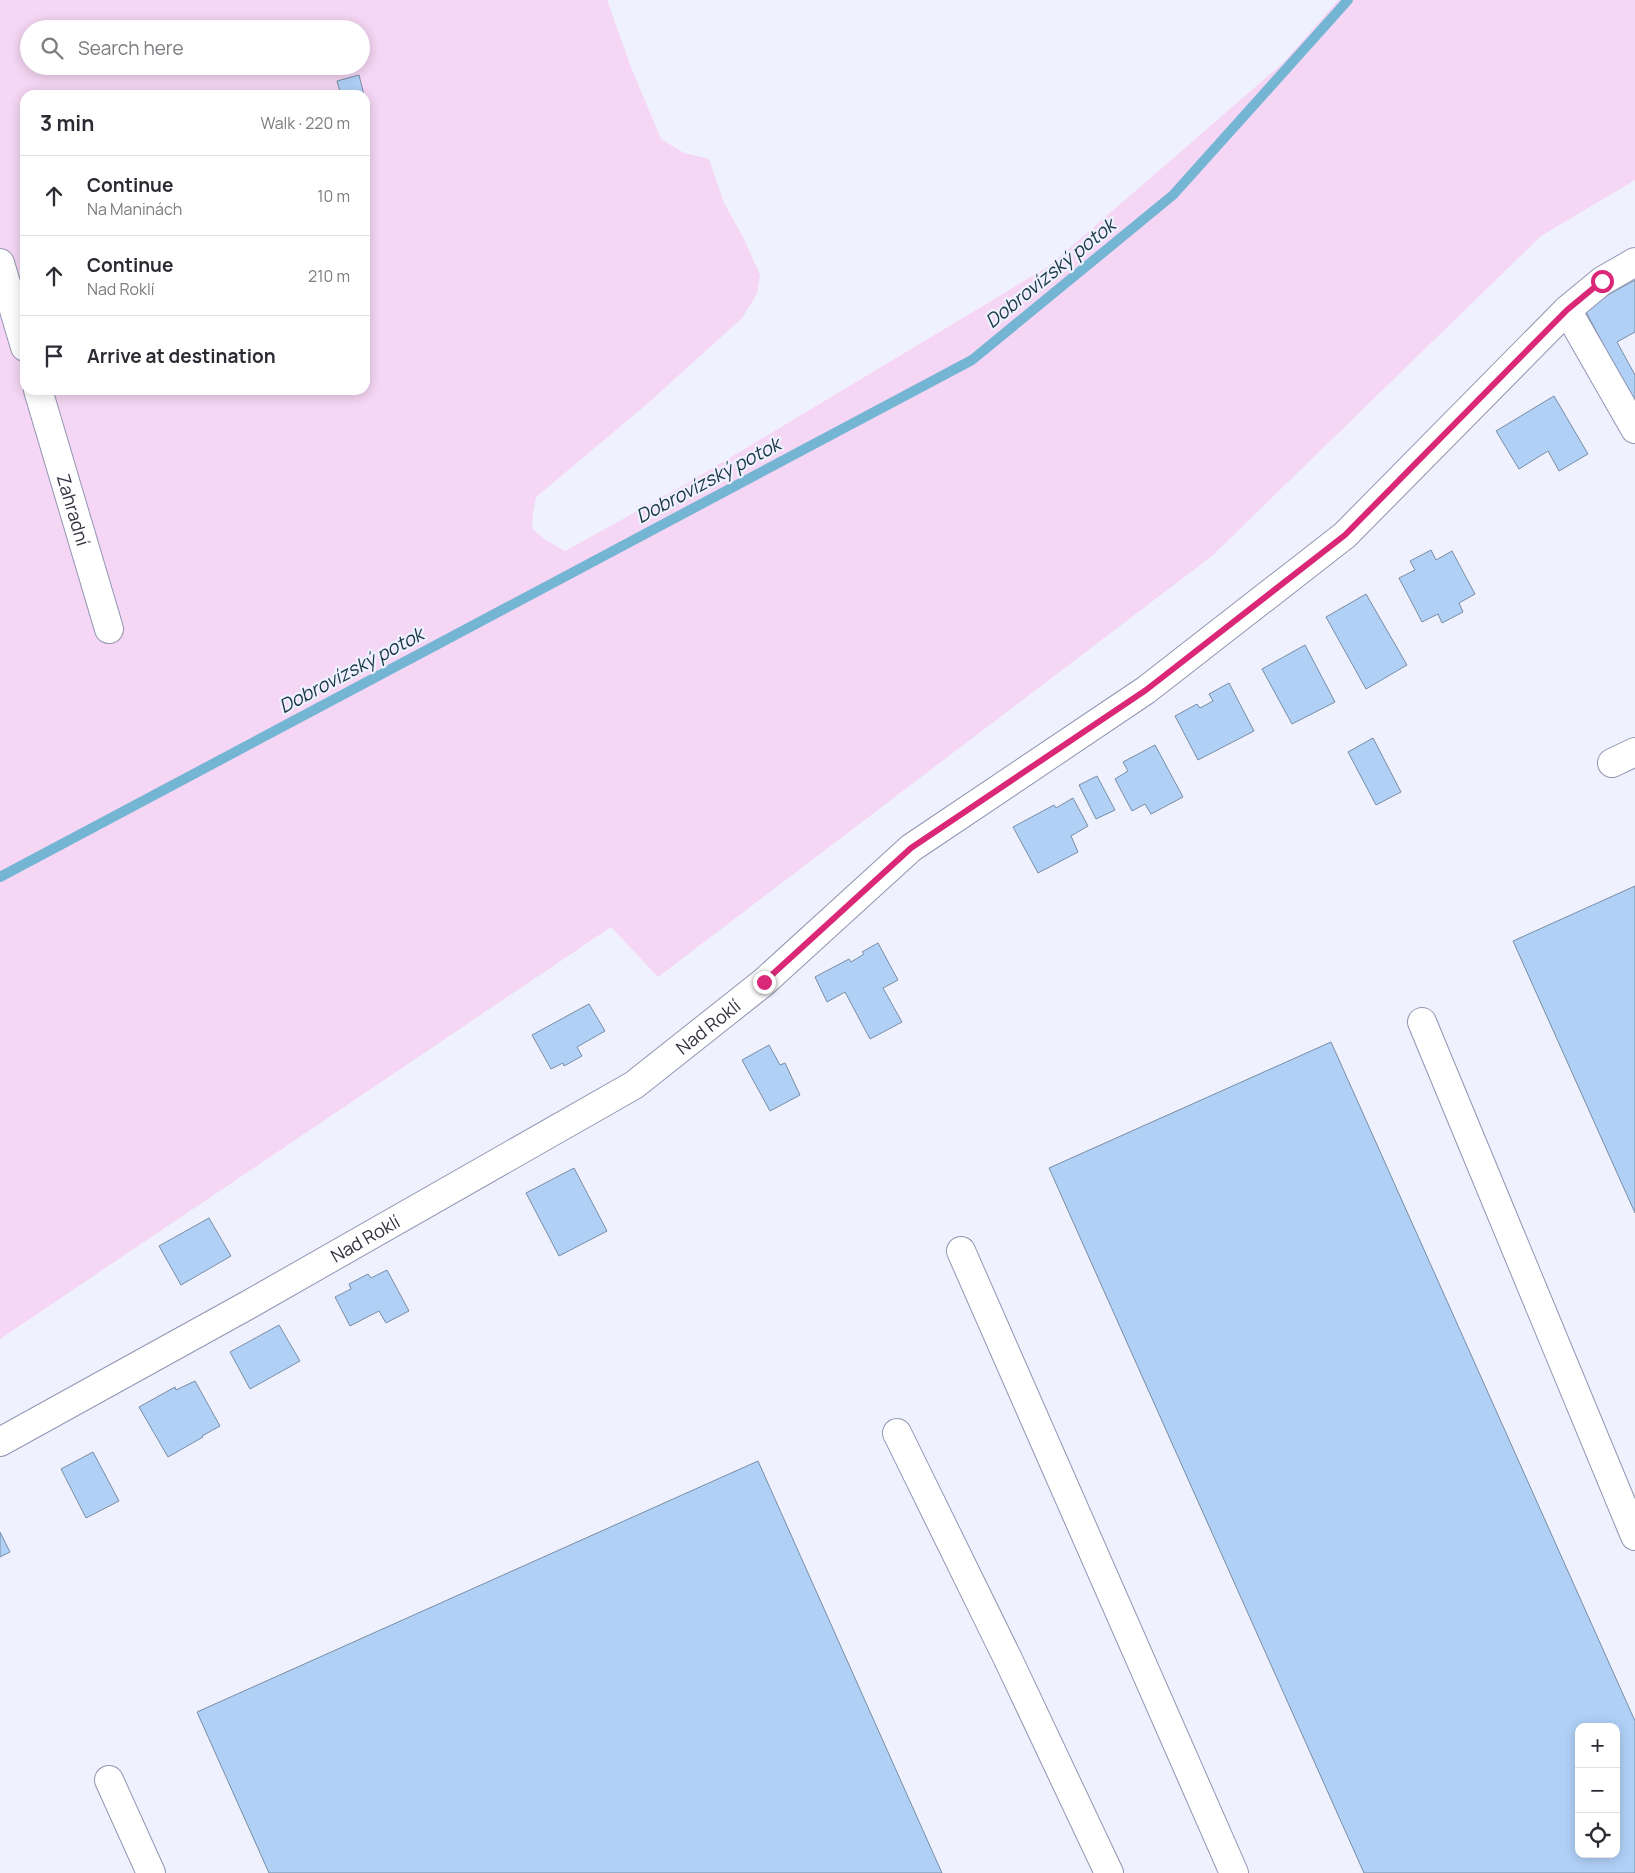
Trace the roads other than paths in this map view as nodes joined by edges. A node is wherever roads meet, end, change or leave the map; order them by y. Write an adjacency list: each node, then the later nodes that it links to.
1 (1635, 262): 3 (street, Nad Roklí)
2 (0, 263): 4 (street)
3 (1567, 310): 6 (street); 11 (street, Nad Roklí)
4 (20, 330)
5 (39, 395): 7 (street, Zahradní)
6 (1635, 429)
7 (109, 629)
8 (1422, 1022): 12 (street)
9 (960, 1251): 16 (street)
10 (897, 1432): 15 (street)
11 (0, 1442)
12 (1635, 1536)
13 (109, 1780): 14 (street)
14 (150, 1873)
15 (1109, 1873)
16 (1234, 1873)

